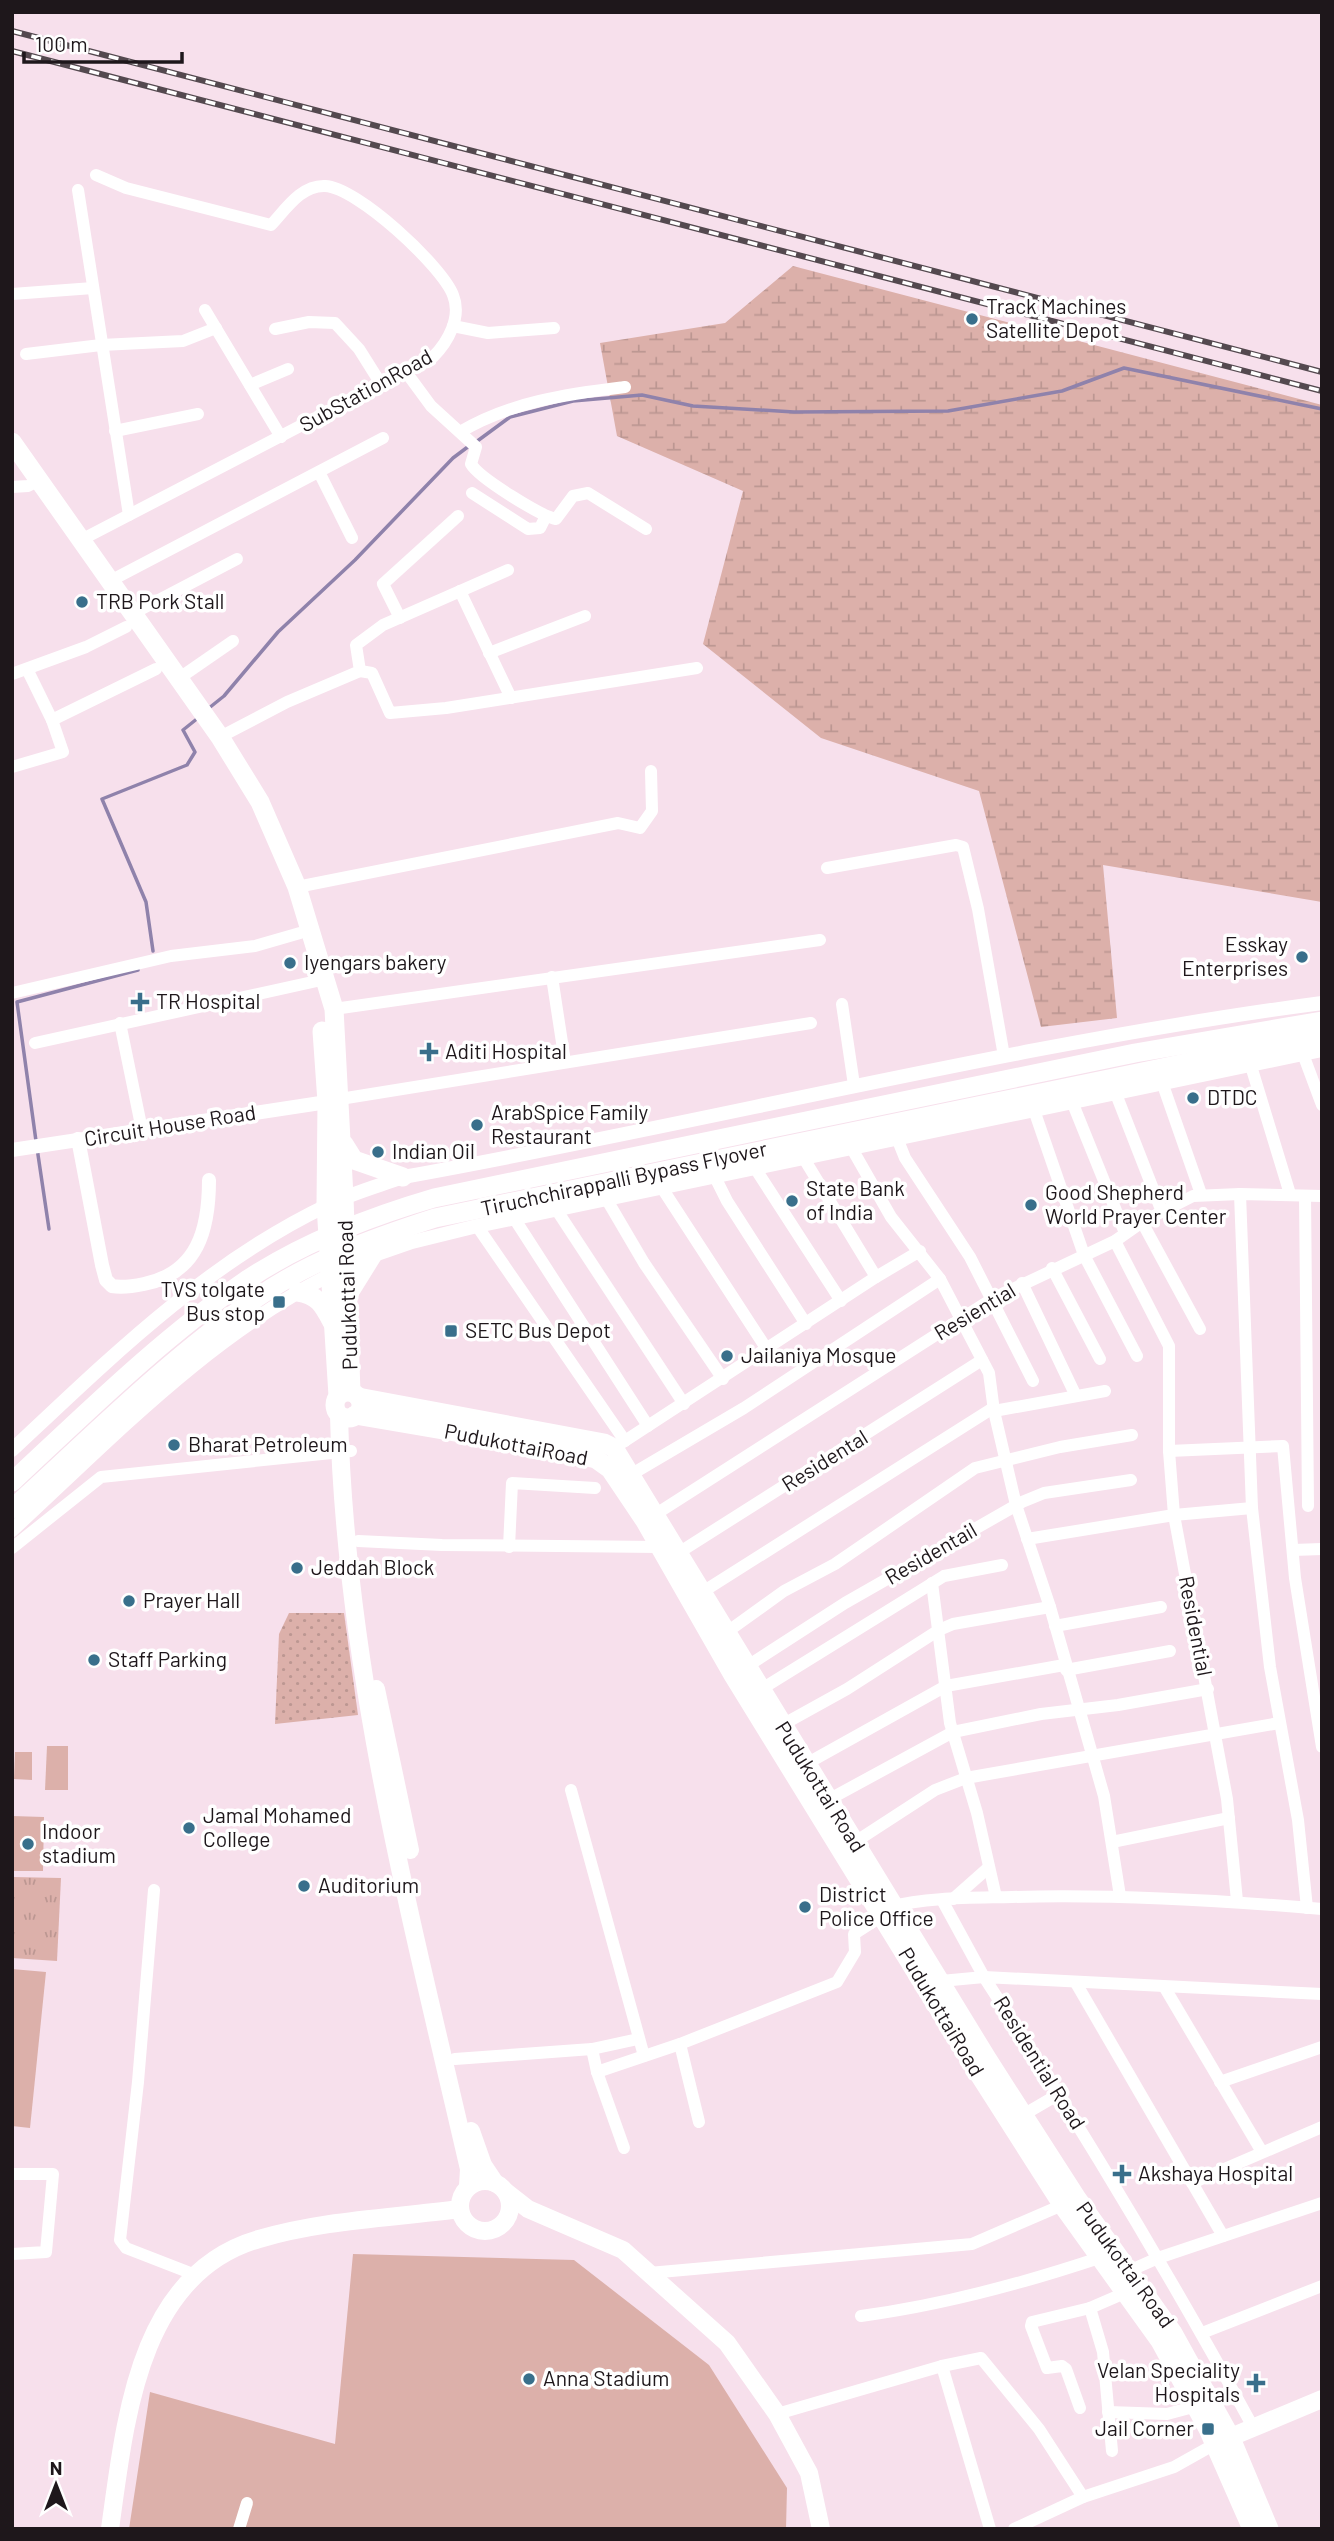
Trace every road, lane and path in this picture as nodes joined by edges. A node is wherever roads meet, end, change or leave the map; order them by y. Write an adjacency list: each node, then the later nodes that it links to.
1 (96, 174): 6 (street)
2 (78, 190): 3 (street)
3 (93, 288): 4 (street); 10 (street)
4 (12, 294)
5 (205, 310): 7 (street)
6 (453, 326): 8 (street); 13 (street, SubStationRoad)
7 (216, 328): 10 (street); 15 (street)
8 (554, 328)
9 (275, 329): 14 (street)
10 (101, 345): 11 (street); 18 (street)
11 (26, 354)
12 (288, 369): 15 (street)
13 (405, 372): 14 (street, SubStationRoad); 19 (street)
14 (381, 384): 20 (street, SubStationRoad)
15 (250, 385): 20 (street)
16 (625, 387): 19 (street)
17 (198, 414): 18 (street)
18 (115, 431): 27 (street)
19 (463, 434): 29 (street)
20 (281, 437): 27 (street, SubStationRoad)
21 (383, 438): 24 (street)
22 (12, 442): 25 (main road)
23 (12, 463): 25 (main road)
24 (319, 472): 31 (street); 35 (street)
25 (21, 488): 32 (main road); 39 (main road)
26 (472, 494): 29 (street)
27 (130, 515): 32 (street, SubStationRoad)
28 (458, 516): 38 (street)
29 (546, 516): 30 (street)
30 (646, 529)
31 (352, 538)
32 (79, 541): 35 (main road)
33 (237, 559): 39 (street)
34 (508, 570): 36 (street)
35 (110, 581): 39 (main road)
36 (460, 591): 38 (street); 41 (street)
37 (585, 616): 41 (street)
38 (400, 618): 45 (street)
39 (129, 621): 43 (street); 44 (main road); 47 (main road)
40 (233, 641): 47 (street)
41 (489, 653): 48 (street)
42 (697, 668): 48 (street)
43 (26, 669): 46 (street); 49 (street)
44 (156, 669): 47 (main road); 49 (street)
45 (360, 671): 48 (street); 50 (street)
46 (12, 674)
47 (177, 687): 50 (main road)
48 (511, 698)
49 (52, 720): 51 (street)
50 (212, 735): 54 (main road); 55 (main road)
51 (12, 767)
52 (651, 771): 54 (street)
53 (827, 868): 70 (street)
54 (297, 887): 58 (main road)
55 (300, 933): 58 (main road); 59 (street)
56 (820, 940): 57 (street)
57 (552, 977): 62 (street); 71 (street)
58 (320, 980): 62 (main road); 64 (street); 76 (main road)
59 (12, 993)
60 (842, 1003): 73 (street)
61 (1322, 1003): 70 (street)
62 (334, 1009): 76 (main road)
63 (1322, 1021): 99 (main road, Tiruchchirappalli Bypass Flyover)
64 (120, 1023): 67 (street); 80 (street)
65 (811, 1023): 71 (street)
66 (1322, 1035): 99 (main road, Tiruchchirappalli Bypass Flyover)
67 (35, 1043)
68 (1322, 1050): 69 (street)
69 (1303, 1054): 72 (street); 78 (street)
70 (1004, 1056): 73 (street)
71 (565, 1062): 76 (street)
72 (1251, 1066): 74 (street); 94 (street)
73 (854, 1085): 88 (street)
74 (1163, 1085): 75 (street); 92 (street)
75 (1116, 1094): 77 (street); 101 (street)
76 (334, 1100): 80 (street, Circuit House Road); 83 (main road); 98 (main road)
77 (1073, 1104): 79 (street); 105 (street)
78 (1322, 1105)
79 (1034, 1110): 81 (street); 109 (street)
80 (142, 1130): 82 (street, Circuit House Road)
81 (897, 1138): 84 (street); 119 (street)
82 (78, 1139): 85 (street, Circuit House Road); 90 (street)
83 (344, 1144): 88 (main road); 98 (main road)
84 (851, 1147): 86 (street); 107 (street)
85 (12, 1150)
86 (803, 1157): 87 (street); 113 (street)
87 (755, 1168): 89 (street); 120 (street)
88 (403, 1177): 98 (street); 106 (street)
89 (715, 1177): 91 (street); 122 (street)
90 (209, 1180)
91 (662, 1188): 97 (street); 125 (street)
92 (1201, 1194): 93 (street, Resiential); 101 (street, Resiential)
93 (1240, 1194): 94 (street, Resiential); 140 (street)
94 (1290, 1194): 95 (street, Resiential)
95 (1305, 1196): 96 (street, Resiential); 145 (street)
96 (1322, 1196)
97 (607, 1200): 100 (street); 130 (street)
98 (335, 1201): 108 (street); 112 (main road, Pudukottai Road)
99 (435, 1208): 118 (main road, Tiruchchirappalli Bypass Flyover)
100 (556, 1209): 102 (street); 134 (street)
101 (1162, 1212): 103 (street, Resiential)
102 (514, 1218): 104 (street); 137 (street)
103 (1142, 1222): 105 (street, Resiential); 124 (street)
104 (477, 1226): 106 (street); 139 (street)
105 (1120, 1237): 109 (street, Resiential); 142 (street, Residential)
106 (426, 1238): 110 (street)
107 (920, 1251): 113 (street); 114 (street)
108 (243, 1254): 118 (street); 141 (street)
109 (1084, 1255): 111 (street, Resiential); 126 (street)
110 (372, 1256): 112 (street); 117 (main road)
111 (1052, 1268): 115 (street, Resiential); 128 (street)
112 (340, 1270): 116 (street); 117 (main road, Pudukottai Road); 123 (main road, Pudukottai Road)
113 (876, 1277): 120 (street)
114 (940, 1279): 121 (street); 146 (street)
115 (1021, 1283): 119 (street, Resiential); 133 (street)
116 (298, 1292): 118 (street); 123 (main road)
117 (348, 1294): 127 (main road, Pudukottai Road)
118 (258, 1295): 148 (main road, Tiruchchirappalli Bypass Flyover); 153 (main road, Tiruchchirappalli Bypass Flyover); 156 (street)
119 (992, 1299): 121 (street, Resiential); 131 (street)
120 (841, 1301): 122 (street)
121 (960, 1320): 129 (street); 154 (street, Resiential)
122 (806, 1324): 125 (street)
123 (336, 1329): 127 (main road, Pudukottai Road)
124 (1200, 1329)
125 (766, 1348): 130 (street)
126 (1137, 1356)
127 (343, 1359): 135 (main road, Pudukottai Road)
128 (1100, 1359)
129 (982, 1360): 136 (street); 163 (street, Residental)
130 (723, 1379): 134 (street)
131 (1033, 1381)
132 (1105, 1391): 133 (street)
133 (1075, 1394): 136 (street)
134 (684, 1404): 137 (street)
135 (348, 1406): 139 (main road, Pudukottai Road); 143 (main road); 163 (main road, PudukottaiRoad)
136 (993, 1409): 144 (street); 167 (street)
137 (648, 1426): 139 (street)
138 (1132, 1435): 144 (street)
139 (619, 1445): 146 (main road, Pudukottai Road)
140 (1248, 1447): 142 (street); 152 (street); 162 (street)
141 (12, 1450)
142 (1169, 1451): 155 (street, Residential)
143 (345, 1452): 158 (main road); 160 (street); 165 (main road)
144 (1004, 1459): 150 (street); 172 (street)
145 (1315, 1466): 151 (street)
146 (632, 1474): 154 (main road, Pudukottai Road)
147 (1131, 1480): 150 (street, Residentail)
148 (12, 1482)
149 (595, 1488): 159 (street)
150 (1016, 1506): 157 (street); 174 (street, Residentail)
151 (1308, 1506)
152 (1252, 1508): 155 (street); 182 (street)
153 (12, 1509)
154 (656, 1514): 163 (main road, Pudukottai Road)
155 (1174, 1515): 157 (street); 178 (street, Residential)
156 (12, 1530)
157 (1027, 1539): 168 (street)
158 (358, 1541): 159 (street); 165 (main road)
159 (509, 1547): 163 (street)
160 (12, 1548)
161 (1322, 1549): 162 (street)
162 (1293, 1550): 176 (street)
163 (668, 1553): 167 (main road, Pudukottai Road); 203 (main road, PudukottaiRoad)
164 (1002, 1565): 166 (street)
165 (356, 1582): 204 (main road)
166 (932, 1583): 171 (street); 179 (street)
167 (704, 1591): 172 (main road, Pudukottai Road)
168 (1050, 1607): 170 (street); 171 (street)
169 (1161, 1608): 170 (street)
170 (1055, 1626): 175 (street)
171 (939, 1630): 177 (street); 183 (street)
172 (727, 1632): 174 (main road, Pudukottai Road)
173 (1170, 1651): 175 (street)
174 (746, 1667): 179 (main road, Pudukottai Road)
175 (1065, 1667): 177 (street); 180 (street)
176 (1317, 1682): 181 (street)
177 (946, 1686): 184 (street); 188 (street)
178 (1208, 1689): 180 (street, Residential); 185 (street)
179 (760, 1690): 183 (main road, Pudukottai Road)
180 (1078, 1709): 184 (street, Residential); 187 (street)
181 (1319, 1713): 186 (street)
182 (1279, 1723): 185 (street); 201 (street)
183 (782, 1725): 188 (main road, Pudukottai Road)
184 (953, 1732): 189 (street); 191 (street, Residential)
185 (1216, 1734): 187 (street); 192 (street)
186 (1322, 1747)
187 (1092, 1756): 189 (street); 194 (street)
188 (806, 1763): 191 (main road, Pudukottai Road)
189 (966, 1778): 193 (street); 195 (street)
190 (570, 1790): 210 (street)
191 (828, 1800): 193 (main road, Pudukottai Road)
192 (1229, 1818): 194 (street); 200 (street)
193 (855, 1842): 203 (main road, Pudukottai Road)
194 (1112, 1842): 197 (street)
195 (988, 1868): 198 (street); 199 (street)
196 (154, 1889): 239 (street)
197 (1120, 1896): 198 (street); 200 (street)
198 (996, 1897): 199 (street)
199 (948, 1899): 203 (street); 205 (street)
200 (1237, 1901): 201 (street)
201 (1307, 1908): 202 (street)
202 (1322, 1909)
203 (885, 1910): 206 (main road, Pudukottai Road); 211 (street); 228 (main road, PudukottaiRoad)
204 (424, 1943): 215 (main road); 226 (main road)
205 (984, 1977): 206 (street); 207 (street, Residential Road); 218 (street, Residential Road)
206 (941, 1981): 219 (main road, Pudukottai Road)
207 (1076, 1983): 208 (street, Residential Road); 225 (street)
208 (1165, 1988): 209 (street, Residential Road); 217 (street)
209 (1322, 1994)
210 (638, 2039): 213 (street); 214 (street)
211 (680, 2044): 214 (street); 220 (street)
212 (1322, 2047): 217 (street)
213 (592, 2049): 215 (street); 216 (street)
214 (644, 2056): 216 (street)
215 (455, 2059): 227 (main road)
216 (597, 2072): 222 (street)
217 (1220, 2082): 223 (street)
218 (1059, 2094): 219 (street); 236 (street, Residential Road)
219 (1023, 2115): 228 (main road, Pudukottai Road)
220 (699, 2122)
221 (1322, 2127): 223 (street)
222 (624, 2148)
223 (1262, 2152): 225 (street)
224 (12, 2174): 234 (street)
225 (1192, 2183): 233 (street)
226 (468, 2186): 227 (main road); 230 (main road)
227 (500, 2187): 231 (main road); 232 (main road)
228 (1070, 2202): 235 (main road, PudukottaiRoad); 237 (main road, Pudukottai Road); 238 (street)
229 (1322, 2203): 233 (street)
230 (459, 2209): 232 (main road); 239 (main road)
231 (562, 2224): 232 (main road); 238 (main road)
232 (502, 2225)
233 (1223, 2236): 236 (street)
234 (12, 2254)
235 (1099, 2258): 241 (main road, PudukottaiRoad); 243 (street)
236 (1158, 2258): 237 (street); 244 (street, Residential Road)
237 (1131, 2270): 252 (main road, Pudukottai Road)
238 (649, 2273): 250 (main road)
239 (193, 2274): 256 (main road)
240 (1322, 2286): 244 (street)
241 (1126, 2292): 242 (street); 247 (main road, PudukottaiRoad)
242 (1090, 2308): 248 (street); 249 (street)
243 (861, 2316)
244 (1202, 2333): 251 (street, Residential Road)
245 (942, 2366): 250 (street); 254 (street); 259 (street)
246 (1322, 2399): 251 (main road)
247 (1197, 2406): 249 (street); 252 (main road, PudukottaiRoad)
248 (1080, 2408)
249 (1108, 2412): 253 (street)
250 (777, 2414): 258 (main road)
251 (1253, 2427): 252 (main road)
252 (1223, 2440): 254 (street); 261 (main road, PudukottaiRoad); 262 (main road, Pudukottai Road)
253 (1112, 2451)
254 (1083, 2497): 260 (street)
255 (247, 2504): 257 (street)
256 (110, 2529)
257 (239, 2529)
258 (821, 2529)
259 (990, 2529)
260 (1014, 2529)
261 (1252, 2529)
262 (1269, 2529)

